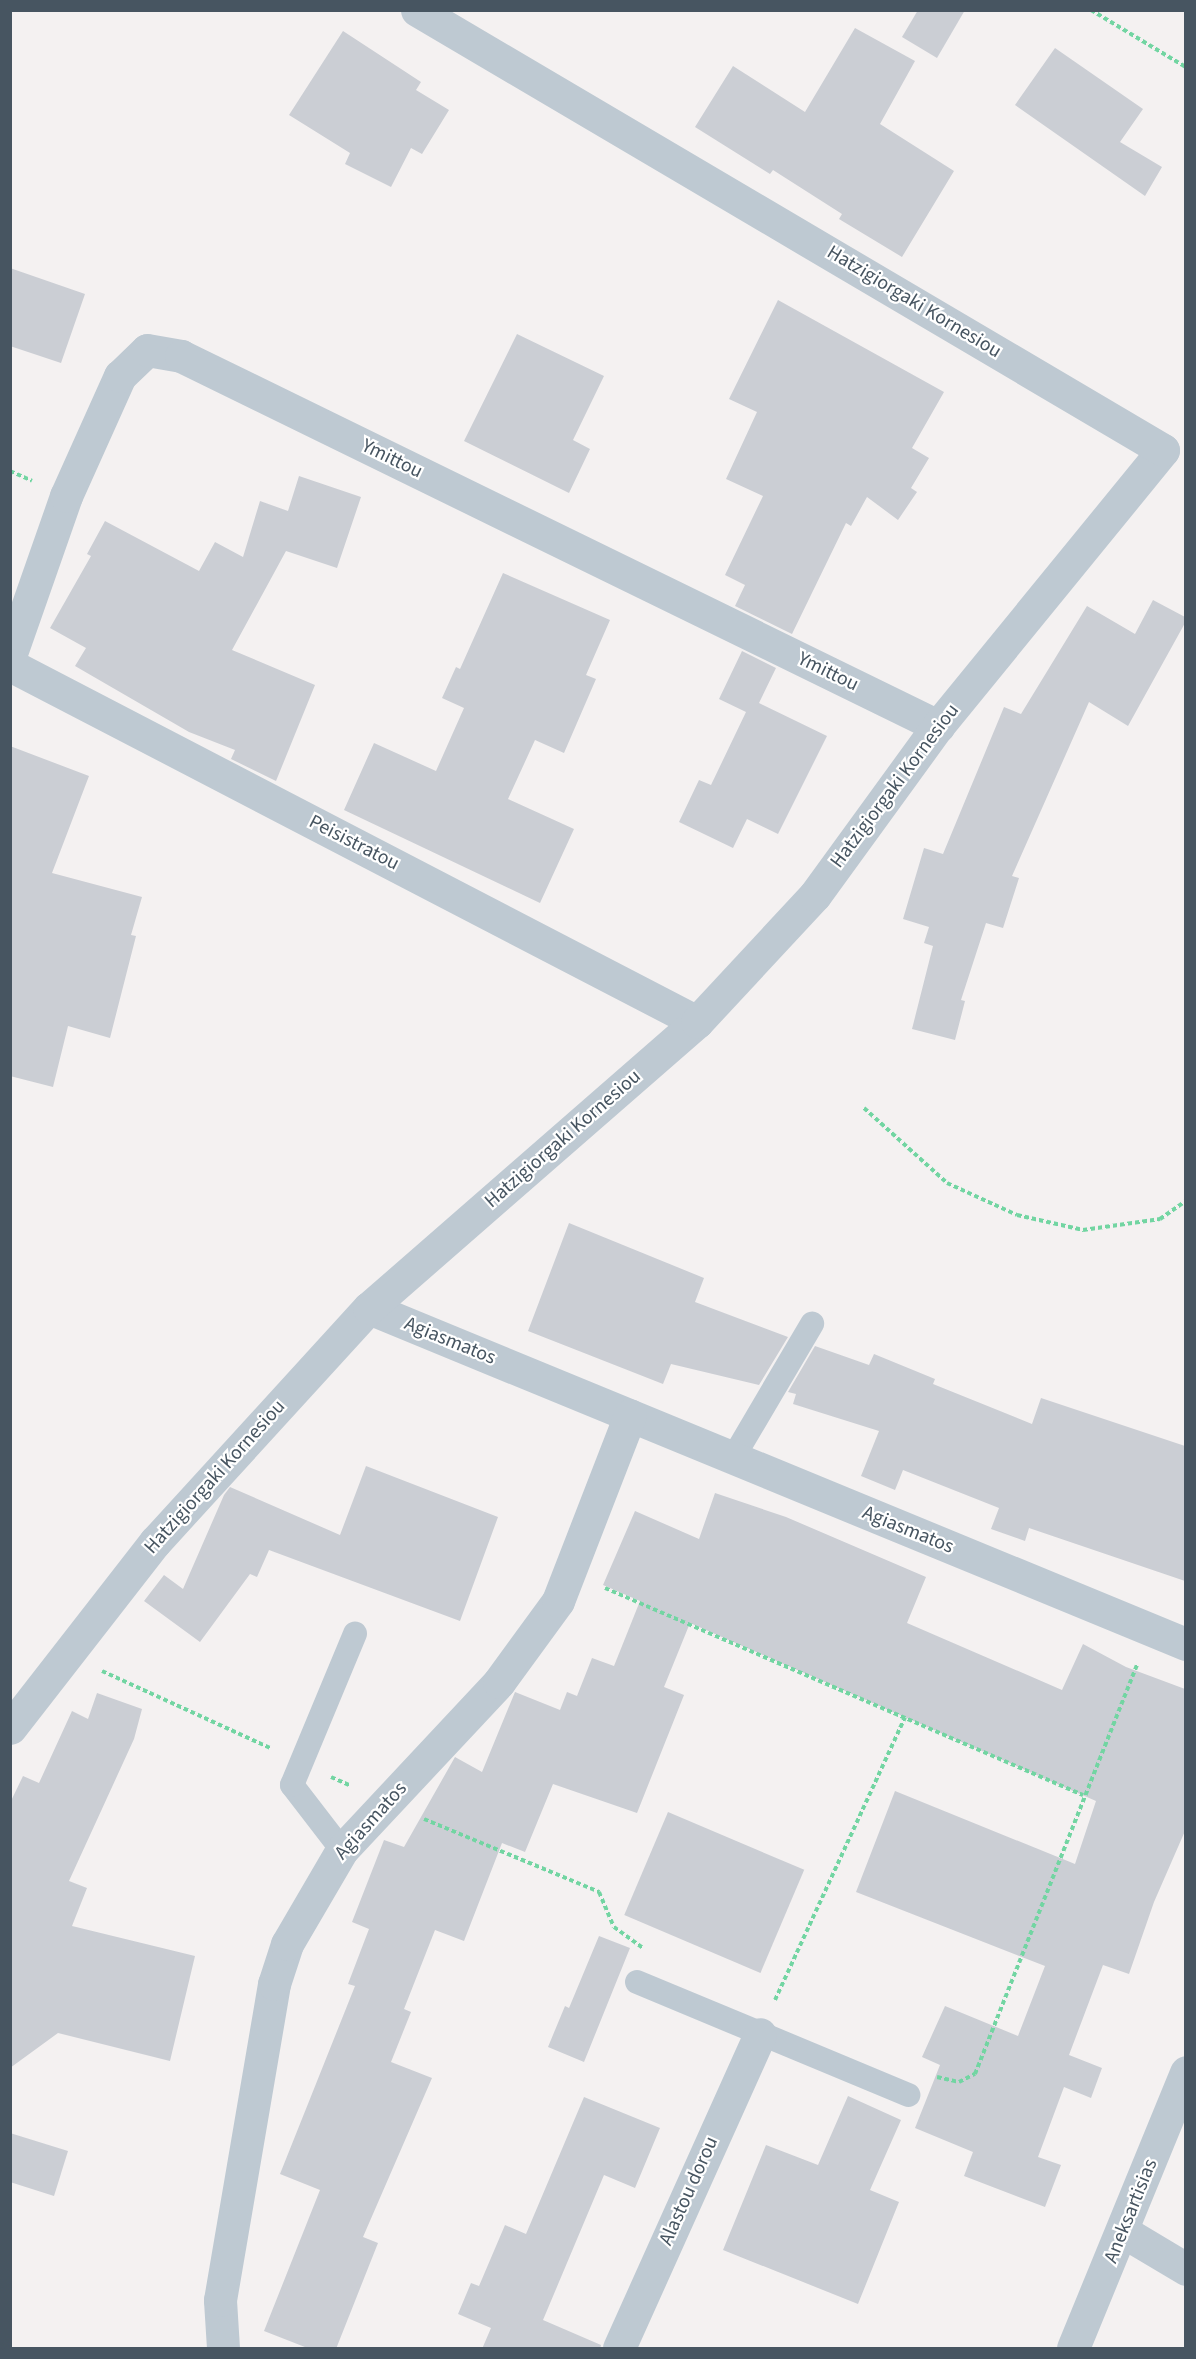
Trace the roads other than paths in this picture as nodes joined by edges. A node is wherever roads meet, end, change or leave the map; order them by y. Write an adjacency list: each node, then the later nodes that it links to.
1 (417, 10): 4 (street, Hatzigiorgaki Kornesiou)
2 (10, 656): 4 (street, Ymittou)
3 (10, 665): 5 (street, Peisistratou)
4 (938, 726): 5 (street, Hatzigiorgaki Kornesiou)
5 (697, 1022): 6 (street, Hatzigiorgaki Kornesiou)
6 (369, 1308): 8 (street, Agiasmatos); 12 (street, Hatzigiorgaki Kornesiou)
7 (812, 1324): 9 (lane)
8 (630, 1415): 9 (street, Agiasmatos); 13 (street, Agiasmatos)
9 (733, 1458): 11 (street, Agiasmatos)
10 (355, 1634): 13 (lane)
11 (1185, 1644)
12 (10, 1728)
13 (342, 1850): 20 (street, Agiasmatos)
14 (637, 1982): 15 (lane)
15 (760, 2034): 17 (lane); 21 (street, Alastou dorou)
16 (1185, 2072): 18 (street, Aneksartisias)
17 (908, 2095)
18 (1124, 2232): 19 (street); 22 (street, Aneksartisias)
19 (1185, 2269)
20 (223, 2349)
21 (619, 2349)
22 (1073, 2349)

